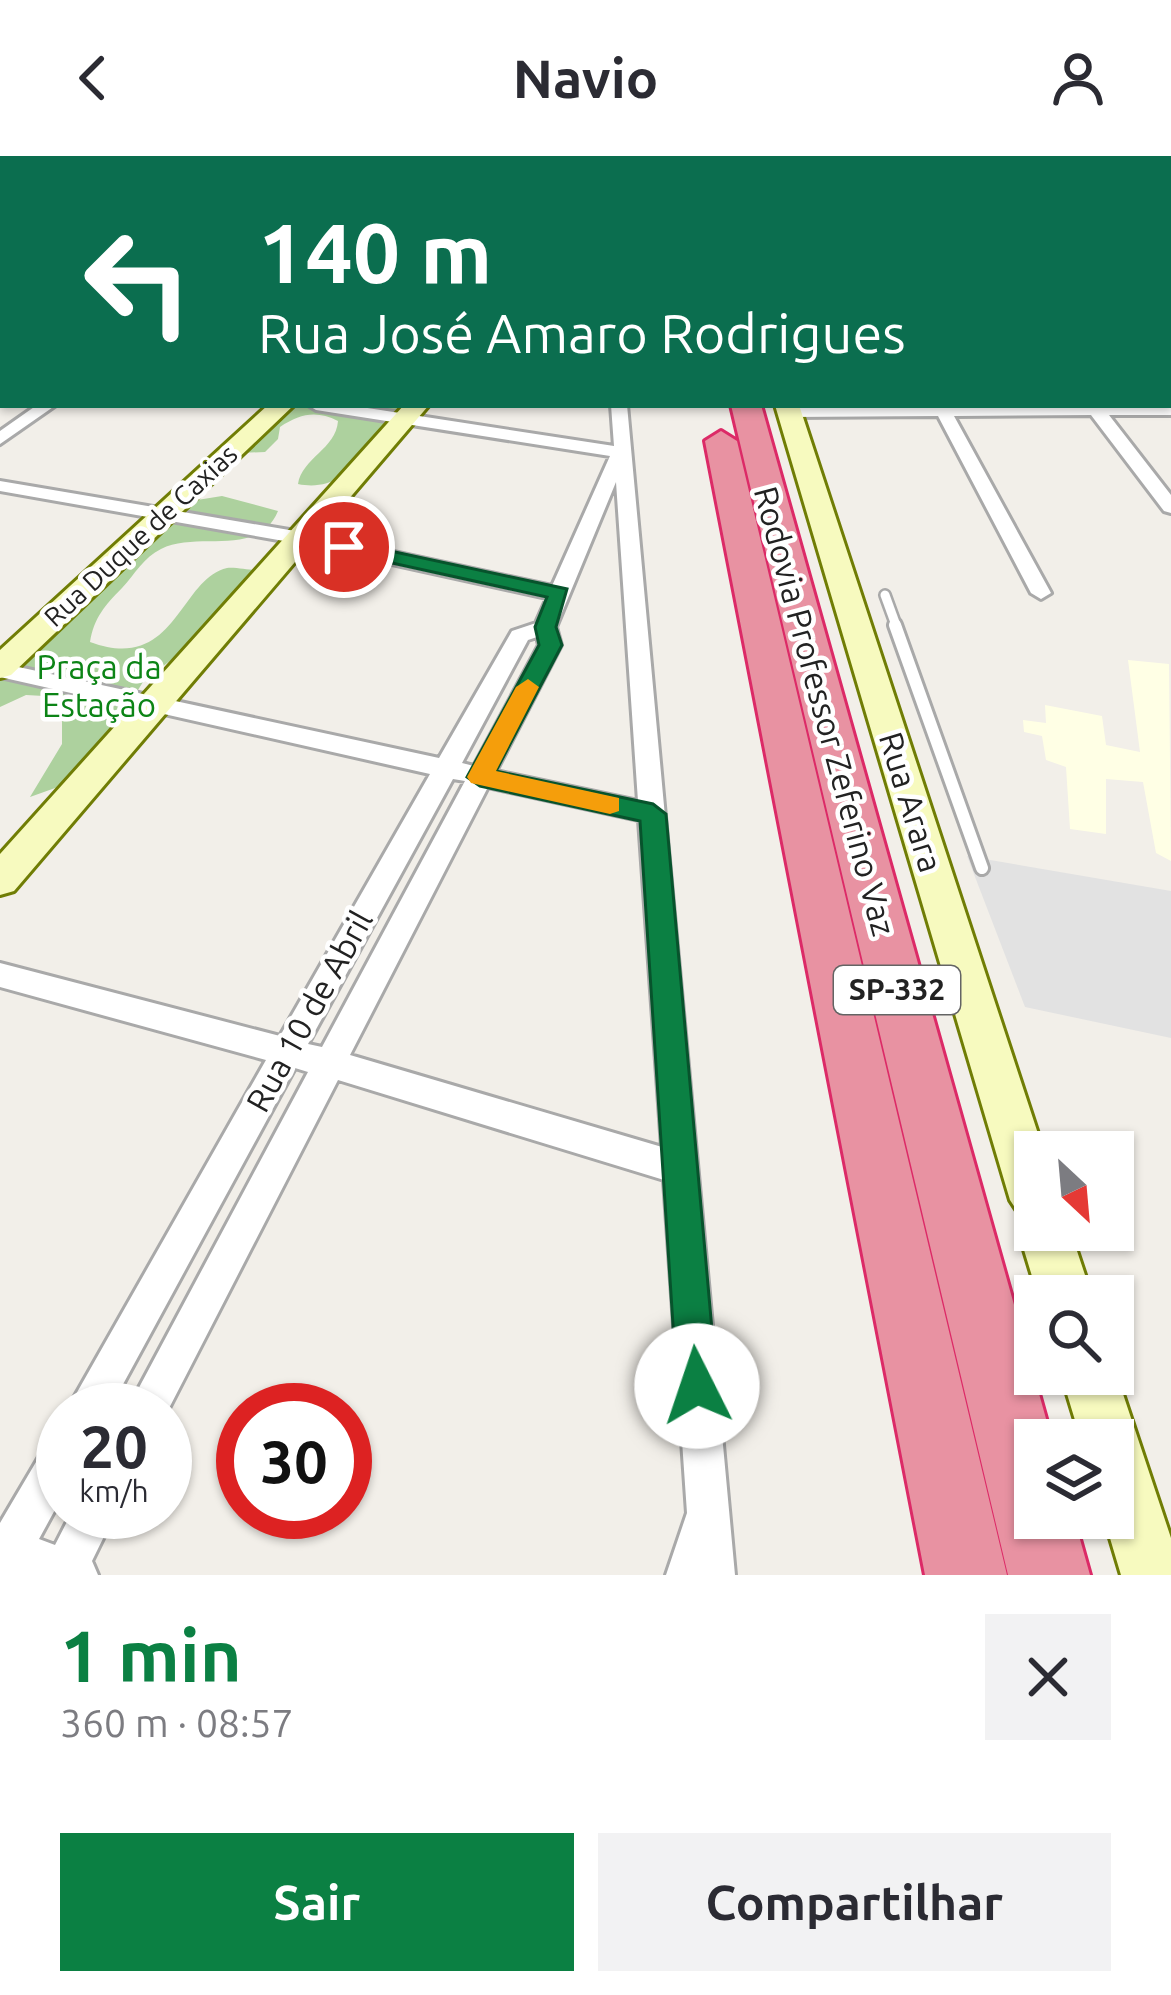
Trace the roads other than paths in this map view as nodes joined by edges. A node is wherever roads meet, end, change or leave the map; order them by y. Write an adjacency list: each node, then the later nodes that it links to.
1 (44, 408): 12 (street)
2 (279, 408): 16 (street, Rua Duque de Caxias)
3 (364, 408): 11 (street)
4 (619, 408): 13 (street)
5 (714, 408): 44 (highway, Rodovia Professor Zeferino Vaz / SP-332)
6 (774, 408): 32 (street, Rua Arara)
7 (774, 408): 45 (highway, Rodovia Professor Zeferino Vaz / SP-332)
8 (942, 408): 9 (street); 18 (street)
9 (1094, 408): 10 (street); 15 (street)
10 (1171, 410)
11 (412, 411): 13 (street); 17 (street)
12 (0, 440)
13 (620, 452): 19 (street, Rua 10 de Abril); 26 (street)
14 (0, 486): 16 (street)
15 (1171, 507)
16 (164, 514): 17 (street); 22 (street, Rua Duque de Caxias)
17 (301, 538): 19 (street); 23 (street)
18 (1041, 592)
19 (560, 594): 21 (street, Rua 10 de Abril)
20 (885, 595): 27 (lane)
21 (545, 627): 24 (street, Rua 10 de Abril); 25 (street, Rua 10 de Abril)
22 (0, 669): 23 (street)
23 (154, 704): 24 (street); 28 (street)
24 (445, 769): 25 (street); 30 (street, Rua 10 de Abril)
25 (480, 777): 26 (street); 31 (street, Rua 10 de Abril)
26 (653, 814): 33 (street)
27 (982, 868)
28 (0, 880)
29 (0, 975): 30 (street)
30 (285, 1051): 31 (street); 34 (street, Rua 10 de Abril)
31 (328, 1063): 33 (street); 35 (street, Rua 10 de Abril)
32 (1014, 1135)
33 (682, 1168): 37 (street)
34 (102, 1383)
35 (162, 1383)
36 (36, 1500): 40 (street)
37 (706, 1516): 42 (street); 43 (street)
38 (1134, 1517): 46 (street)
39 (82, 1539): 41 (street)
40 (4, 1554): 41 (street)
41 (67, 1573)
42 (688, 1575)
43 (713, 1575)
44 (966, 1575)
45 (1048, 1575)
46 (1152, 1575)

